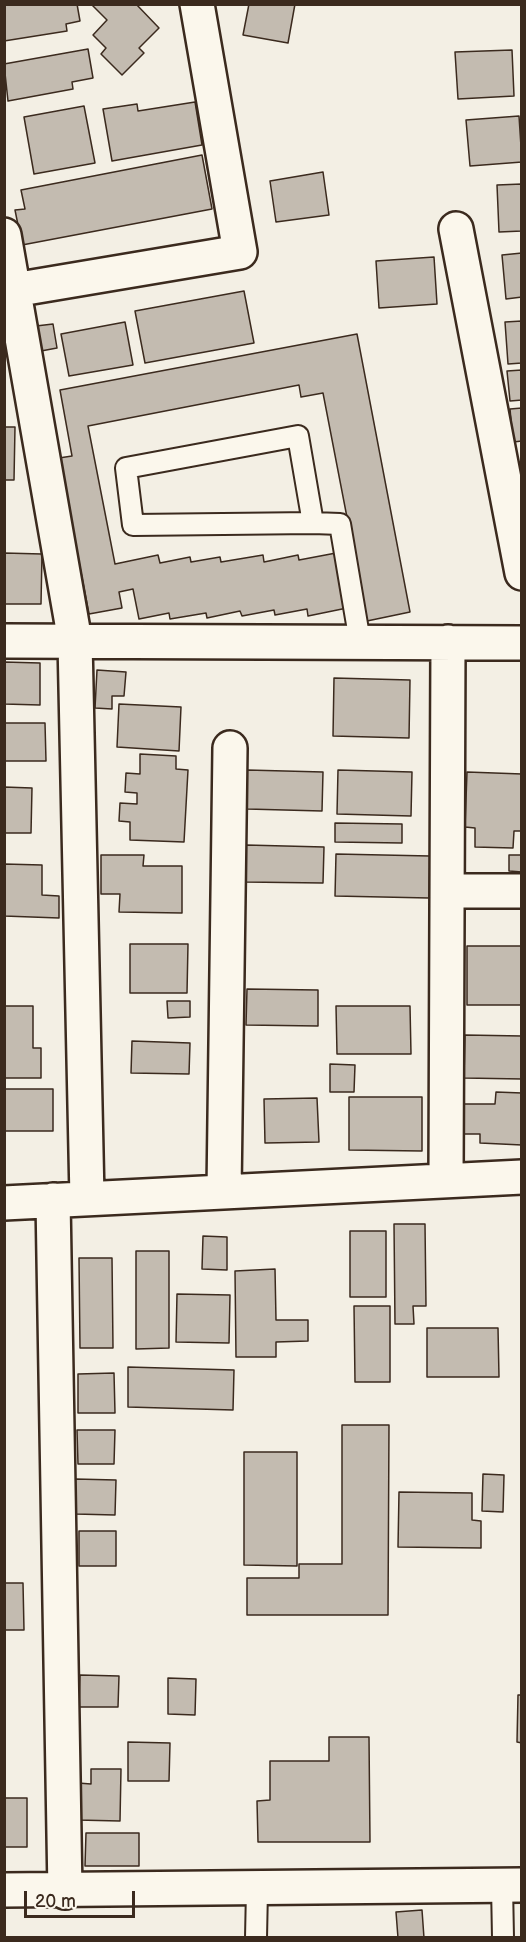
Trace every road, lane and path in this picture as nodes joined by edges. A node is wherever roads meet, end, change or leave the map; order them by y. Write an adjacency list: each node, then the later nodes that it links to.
1 (197, 4): 4 (street)
2 (456, 229): 7 (street)
3 (4, 236): 4 (street)
4 (14, 290): 5 (street)
5 (15, 362): 9 (street)
6 (313, 523): 6 (lane); 10 (lane)
7 (522, 573)
8 (4, 641): 9 (street)
9 (75, 641): 10 (street); 19 (street)
10 (360, 642): 11 (street)
11 (448, 642): 12 (street); 14 (street)
12 (522, 643)
13 (230, 748): 18 (street)
14 (448, 891): 15 (street); 17 (street)
15 (522, 891)
16 (522, 1177): 17 (street)
17 (446, 1179): 18 (street)
18 (224, 1191): 19 (street)
19 (87, 1198): 20 (street)
20 (53, 1200): 21 (street); 25 (street)
21 (4, 1203)
22 (512, 1885): 23 (street); 27 (lane)
23 (257, 1889): 25 (street); 26 (lane)
24 (4, 1890): 25 (street)
25 (65, 1892)
26 (256, 1938)
27 (503, 1938)

